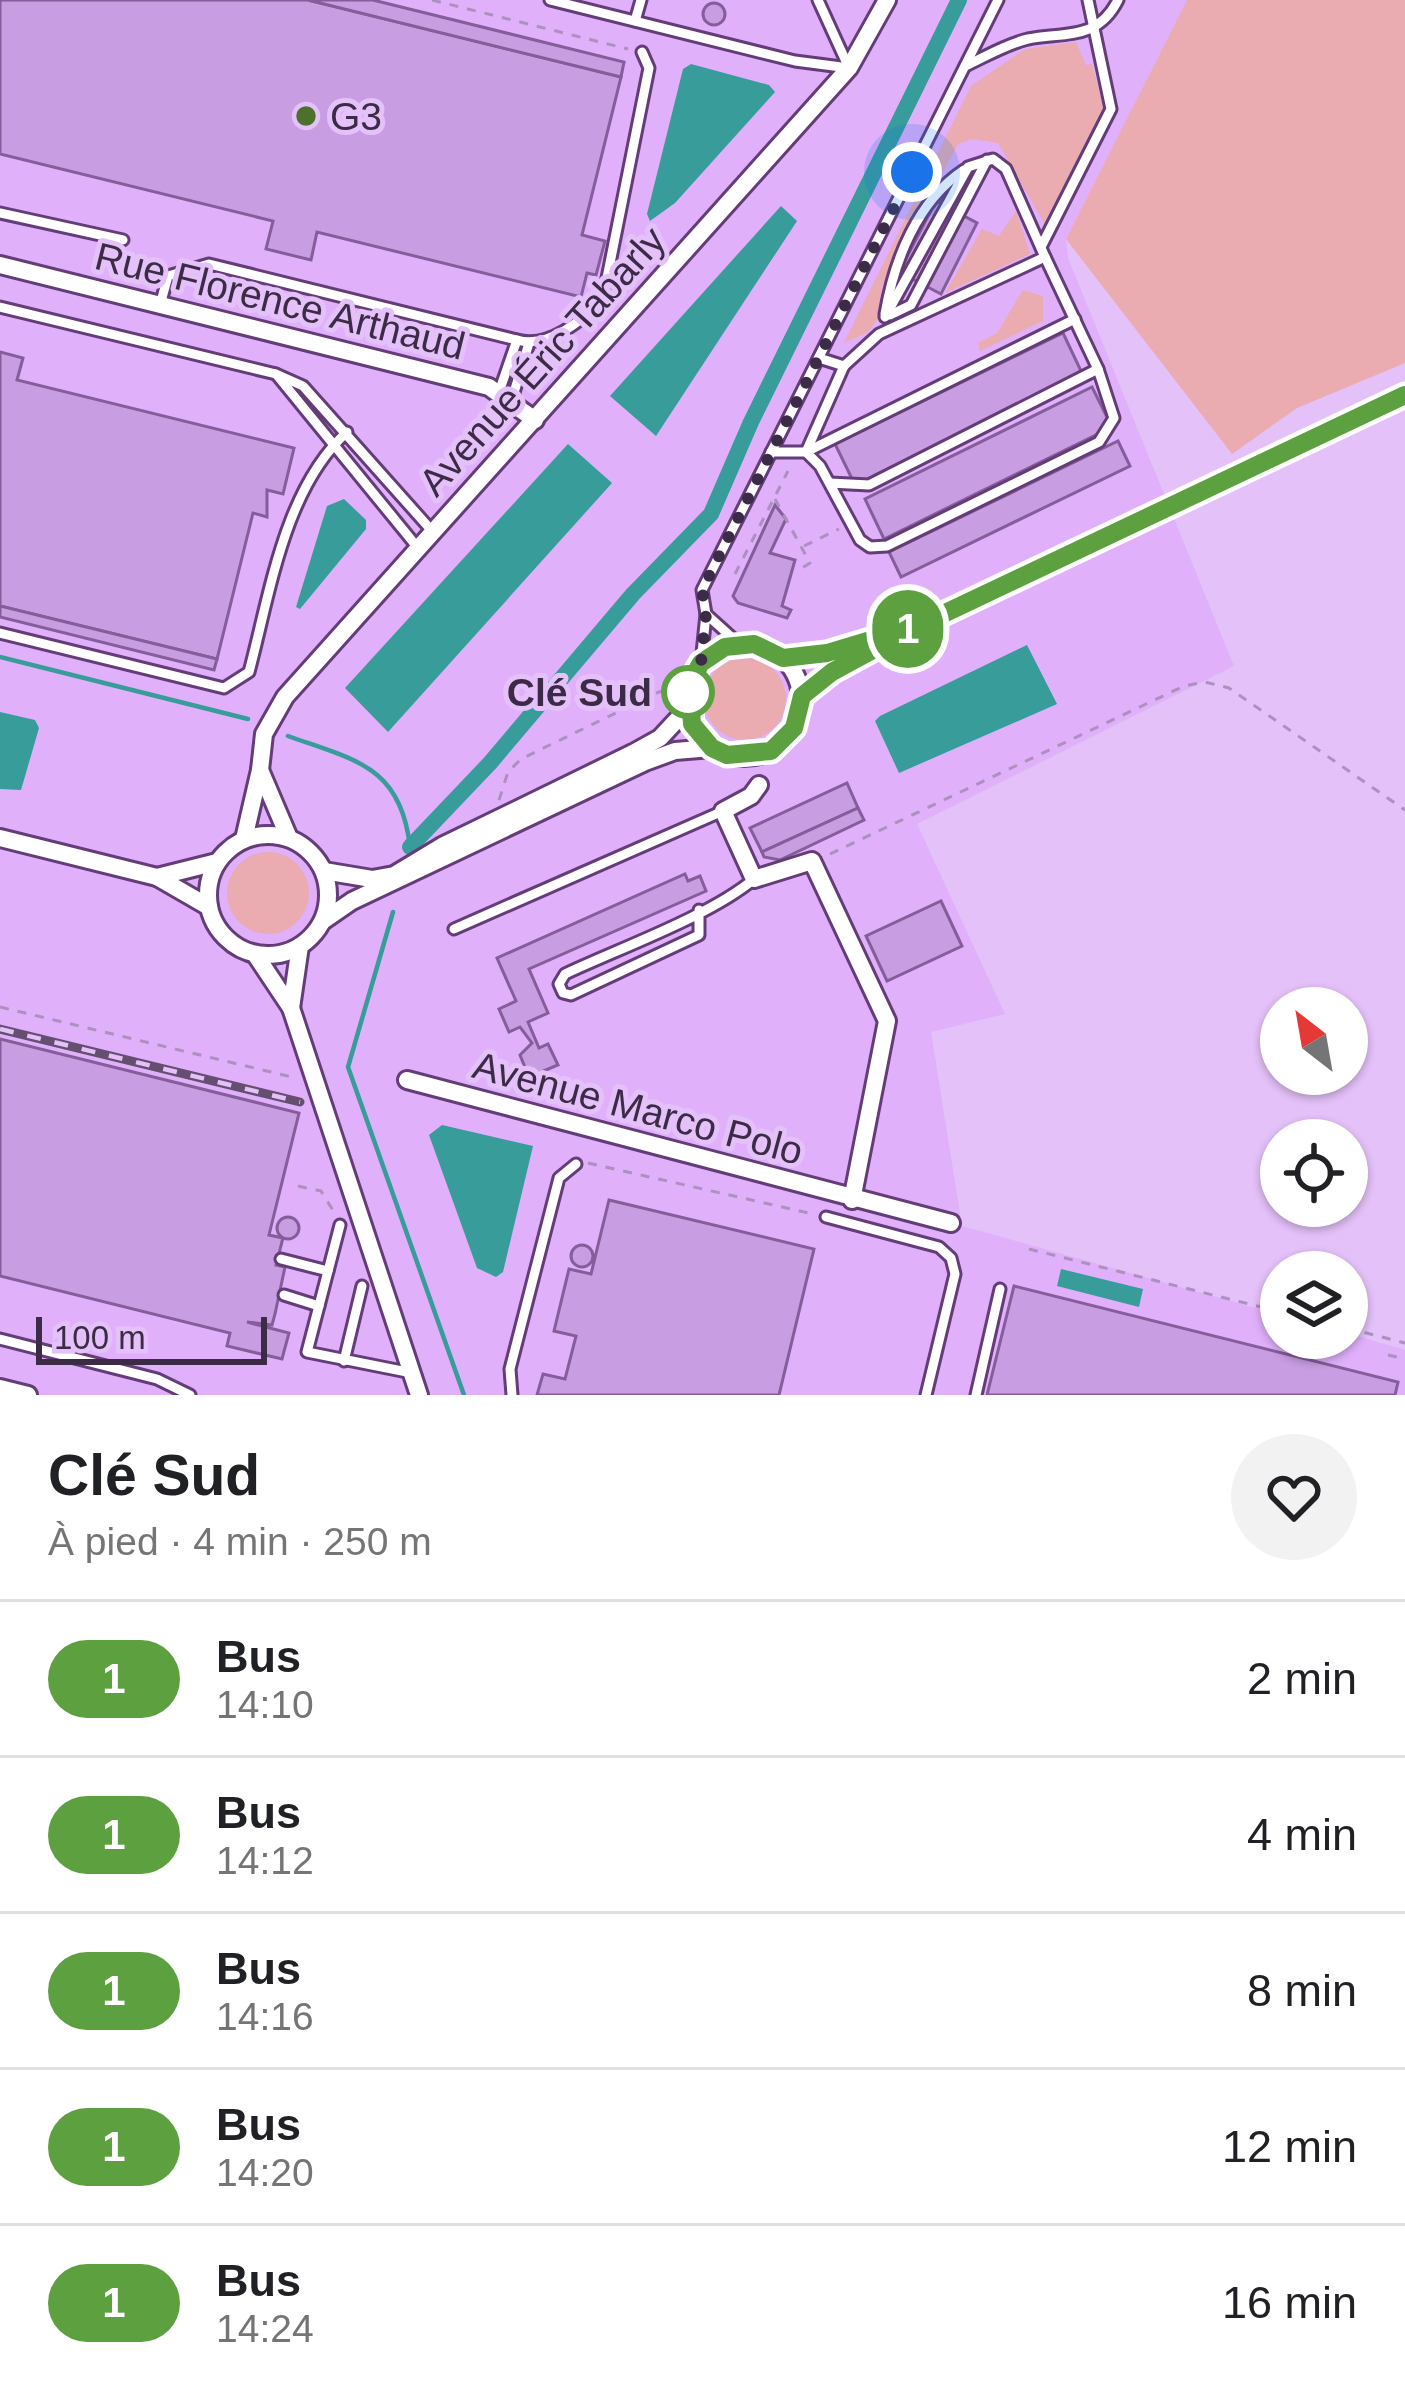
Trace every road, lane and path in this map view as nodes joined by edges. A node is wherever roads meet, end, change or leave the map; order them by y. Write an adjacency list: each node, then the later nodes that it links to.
1 (432, 0): 11 (path)
2 (550, 0): 9 (lane)
3 (641, 0): 9 (lane)
4 (818, 0): 13 (lane)
5 (887, 0): 13 (street, Avenue Éric Tabarly)
6 (998, 0): 12 (lane)
7 (1088, 0): 10 (lane)
8 (1118, 0): 10 (lane)
9 (635, 21): 13 (lane)
10 (1092, 30): 12 (lane); 18 (lane)
11 (642, 52): 25 (lane)
12 (965, 66): 26 (lane)
13 (849, 68): 32 (street, Avenue Éric Tabarly)
14 (987, 160): 15 (lane); 18 (lane); 22 (lane)
15 (968, 167): 22 (lane); 22 (lane)
16 (0, 213): 17 (lane)
17 (124, 240)
18 (1043, 252): 23 (lane); 24 (lane)
19 (0, 265): 20 (street, Rue Florence Arthaud)
20 (160, 305): 25 (lane); 31 (street, Rue Florence Arthaud)
21 (0, 307): 29 (lane)
22 (887, 316): 24 (lane)
23 (1075, 319): 28 (lane); 36 (lane)
24 (880, 334): 27 (lane)
25 (523, 342): 31 (lane)
26 (818, 358): 27 (lane); 35 (lane)
27 (844, 366): 36 (lane)
28 (1098, 369): 38 (lane); 40 (lane)
29 (276, 374): 33 (lane); 34 (lane)
30 (1405, 395): 47 (street)
31 (506, 396): 32 (street, Rue Florence Arthaud)
32 (535, 420): 41 (street, Avenue Éric Tabarly)
33 (347, 432): 34 (lane); 41 (lane)
34 (333, 445): 43 (lane); 48 (lane)
35 (771, 452): 36 (lane); 46 (lane)
36 (806, 452): 38 (lane)
37 (788, 471): 39 (path)
38 (830, 483): 40 (lane)
39 (774, 498): 42 (path); 45 (path)
40 (851, 523): 42 (path)
41 (433, 532): 43 (street, Avenue Éric Tabarly)
42 (803, 547): 44 (path)
43 (418, 548): 58 (street, Avenue Éric Tabarly)
44 (802, 568)
45 (734, 574)
46 (706, 614): 49 (lane); 51 (lane)
47 (920, 625): 50 (street); 53 (street)
48 (0, 633)
49 (738, 644): 50 (street); 51 (street)
50 (783, 658): 53 (street)
51 (701, 663): 52 (street)
52 (689, 684): 54 (street); 62 (path)
53 (802, 696): 56 (street)
54 (688, 709): 55 (street); 62 (street)
55 (712, 748): 57 (street); 73 (street)
56 (771, 751): 57 (street); 59 (street)
57 (742, 758): 59 (street)
58 (260, 770): 64 (street); 65 (street, Avenue Éric Tabarly)
59 (759, 785): 61 (street)
60 (1405, 810): 66 (path)
61 (723, 811): 70 (street); 74 (lane)
62 (493, 821): 68 (street)
63 (0, 838): 69 (street)
64 (290, 838): 65 (street); 68 (street)
65 (244, 839): 67 (street)
66 (830, 854)
67 (218, 862): 69 (street); 71 (street)
68 (324, 871): 73 (street)
69 (157, 877): 71 (street)
70 (754, 879): 72 (lane); 85 (street)
71 (209, 907): 77 (street)
72 (699, 910): 75 (lane); 78 (lane)
73 (323, 921): 76 (street)
74 (454, 929)
75 (634, 941): 78 (lane); 78 (lane)
76 (300, 946): 77 (street); 80 (street)
77 (255, 954): 80 (street)
78 (643, 962)
79 (0, 1007): 82 (path)
80 (291, 1008): 82 (street)
81 (407, 1080): 85 (street, Avenue Marco Polo)
82 (315, 1082): 103 (street)
83 (576, 1164): 86 (path); 108 (lane)
84 (298, 1186): 88 (path)
85 (852, 1200): 87 (street, Avenue Marco Polo)
86 (826, 1217): 109 (lane)
87 (952, 1223)
88 (340, 1225): 91 (lane)
89 (1029, 1249): 96 (path)
90 (281, 1258): 91 (lane)
91 (328, 1271): 95 (lane)
92 (362, 1286): 102 (lane)
93 (1000, 1289): 110 (lane)
94 (284, 1295): 95 (lane)
95 (319, 1306): 102 (lane)
96 (1260, 1307)
97 (1368, 1333): 99 (path)
98 (0, 1339): 106 (lane)
99 (1405, 1343)
100 (1388, 1355): 101 (path)
101 (1405, 1359)
102 (344, 1361): 103 (lane)
103 (412, 1373): 107 (street)
104 (0, 1388): 105 (street)
105 (28, 1395)
106 (190, 1395)
107 (419, 1395)
108 (512, 1395)
109 (926, 1395)
110 (976, 1395)

